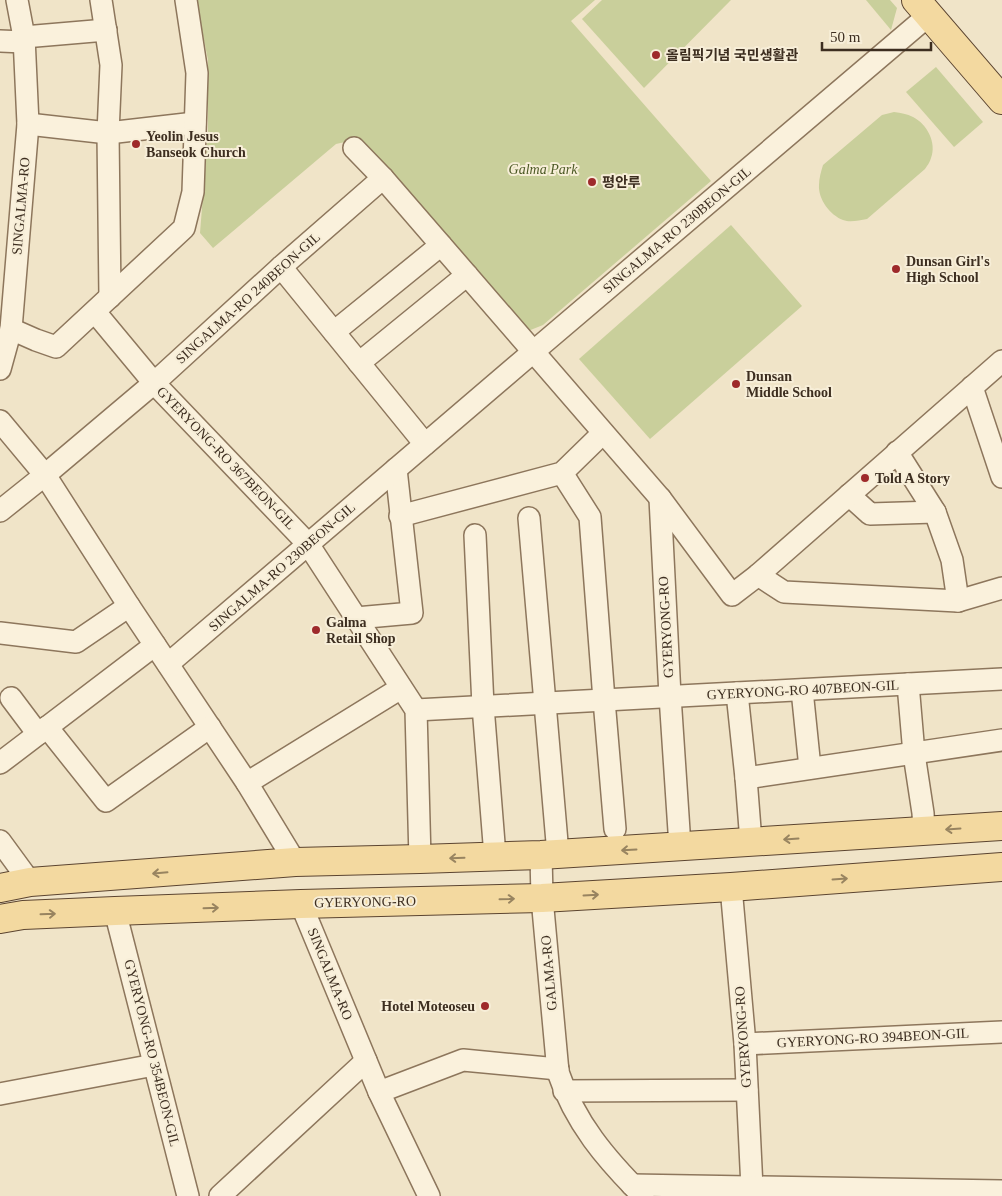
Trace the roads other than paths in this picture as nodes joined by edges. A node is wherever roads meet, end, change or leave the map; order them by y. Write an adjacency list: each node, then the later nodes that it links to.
1 (17, 0): 6 (street, SINGALMA-RO)
2 (101, 0): 5 (street)
3 (186, 0): 10 (street)
4 (926, 5): 8 (main road); 9 (main road); 22 (street, SINGALMA-RO 230BEON-GIL)
5 (106, 30): 6 (street); 12 (street)
6 (24, 40): 7 (street); 11 (street, SINGALMA-RO)
7 (0, 41)
8 (1002, 79)
9 (1002, 100)
10 (195, 123): 12 (street); 18 (street)
11 (28, 124): 12 (street); 20 (street, SINGALMA-RO)
12 (108, 133): 18 (street)
13 (354, 148): 14 (street)
14 (383, 178): 15 (street); 16 (street, SINGALMA-RO 240BEON-GIL)
15 (441, 245): 17 (street); 21 (street)
16 (281, 267): 21 (street); 26 (street, SINGALMA-RO 240BEON-GIL)
17 (467, 275): 22 (street); 24 (street)
18 (110, 297): 19 (street)
19 (95, 312): 20 (street); 26 (street, GYERYONG-RO 367BEON-GIL)
20 (11, 330): 25 (street, SINGALMA-RO)
21 (334, 332): 24 (street)
22 (533, 352): 29 (street); 30 (street, SINGALMA-RO 230BEON-GIL)
23 (1002, 361): 27 (street)
24 (359, 363): 30 (street)
25 (0, 369)
26 (154, 383): 34 (street, SINGALMA-RO 240BEON-GIL); 43 (street, GYERYONG-RO 367BEON-GIL)
27 (972, 387): 31 (street); 35 (street)
28 (0, 420): 34 (street, SINGALMA-RO)
29 (603, 433): 33 (street); 37 (street)
30 (425, 444): 32 (street, SINGALMA-RO 230BEON-GIL)
31 (897, 452): 36 (street); 39 (street)
32 (396, 469): 40 (street); 43 (street, SINGALMA-RO 230BEON-GIL)
33 (562, 473): 40 (street); 59 (street)
34 (45, 475): 38 (street); 47 (street, SINGALMA-RO)
35 (1002, 477)
36 (849, 495): 39 (street); 44 (street)
37 (660, 498): 44 (street); 57 (street, GYERYONG-RO)
38 (0, 512)
39 (935, 512): 46 (street)
40 (400, 516): 48 (street)
41 (529, 518): 60 (street)
42 (475, 535): 61 (street)
43 (308, 544): 48 (street, GYERYONG-RO 367BEON-GIL); 51 (street, SINGALMA-RO 230BEON-GIL)
44 (758, 575): 46 (street)
45 (1002, 588): 46 (street)
46 (958, 601)
47 (129, 606): 49 (street); 50 (street, SINGALMA-RO)
48 (356, 618): 54 (street, GYERYONG-RO 367BEON-GIL)
49 (0, 633)
50 (155, 645): 51 (street, SINGALMA-RO); 64 (street)
51 (168, 664): 63 (street, SINGALMA-RO)
52 (1002, 679): 53 (street, GYERYONG-RO 407BEON-GIL)
53 (908, 684): 55 (street, GYERYONG-RO 407BEON-GIL); 66 (street)
54 (401, 688): 62 (street, GYERYONG-RO 367BEON-GIL); 70 (street)
55 (802, 690): 56 (street, GYERYONG-RO 407BEON-GIL); 68 (street)
56 (737, 693): 57 (street, GYERYONG-RO 407BEON-GIL); 69 (street)
57 (670, 696): 59 (street, GYERYONG-RO 407BEON-GIL); 76 (street, GYERYONG-RO)
58 (11, 698): 64 (street)
59 (604, 700): 60 (street, GYERYONG-RO 407BEON-GIL); 72 (street)
60 (546, 703): 61 (street, GYERYONG-RO 407BEON-GIL); 77 (street, GALMA-RO)
61 (483, 706): 62 (street, GYERYONG-RO 407BEON-GIL); 78 (street)
62 (416, 710): 79 (street)
63 (210, 727): 64 (street); 70 (street, SINGALMA-RO)
64 (42, 730): 67 (street)
65 (1002, 740): 66 (street)
66 (914, 754): 68 (street); 73 (street)
67 (0, 763)
68 (810, 768): 69 (street)
69 (746, 778): 75 (street)
70 (247, 783): 80 (street, SINGALMA-RO)
71 (1002, 826): 73 (main road, one-way to 73)
72 (615, 829)
73 (924, 831): 75 (main road, one-way to 75)
74 (0, 841): 82 (street)
75 (751, 842): 76 (main road)
76 (680, 846): 77 (main road, one-way to 77)
77 (550, 854): 78 (main road); 85 (street, GALMA-RO)
78 (495, 856): 79 (main road, one-way to 79)
79 (420, 859): 80 (main road)
80 (295, 862): 82 (main road, one-way to 82); 86 (main road, SINGALMA-RO)
81 (1002, 867): 83 (main road, GYERYONG-RO, one-way to 81)
82 (30, 882): 84 (main road)
83 (731, 887): 85 (main road, GYERYONG-RO, one-way to 83); 90 (street, GYERYONG-RO)
84 (0, 888)
85 (542, 898): 86 (main road, GYERYONG-RO, one-way to 85); 93 (street, GALMA-RO)
86 (301, 904): 87 (main road, GYERYONG-RO, one-way to 86); 91 (street, SINGALMA-RO)
87 (115, 911): 88 (main road, GYERYONG-RO, one-way to 87); 92 (street, GYERYONG-RO 354BEON-GIL)
88 (0, 920)
89 (1002, 1032): 90 (street, GYERYONG-RO 394BEON-GIL)
90 (745, 1044): 94 (street, GYERYONG-RO)
91 (366, 1061): 96 (street, SINGALMA-RO); 102 (street)
92 (154, 1065): 97 (street); 101 (street, GYERYONG-RO 354BEON-GIL)
93 (558, 1069): 95 (street, GALMA-RO); 96 (street)
94 (747, 1090): 95 (street); 98 (street, GYERYONG-RO)
95 (564, 1091): 100 (street, GALMA-RO)
96 (378, 1092): 103 (street, SINGALMA-RO)
97 (0, 1094)
98 (752, 1188): 99 (street, GALMA-RO); 100 (street, GALMA-RO)
99 (1002, 1191)
100 (632, 1192)
101 (188, 1196)
102 (220, 1196)
103 (429, 1196)

